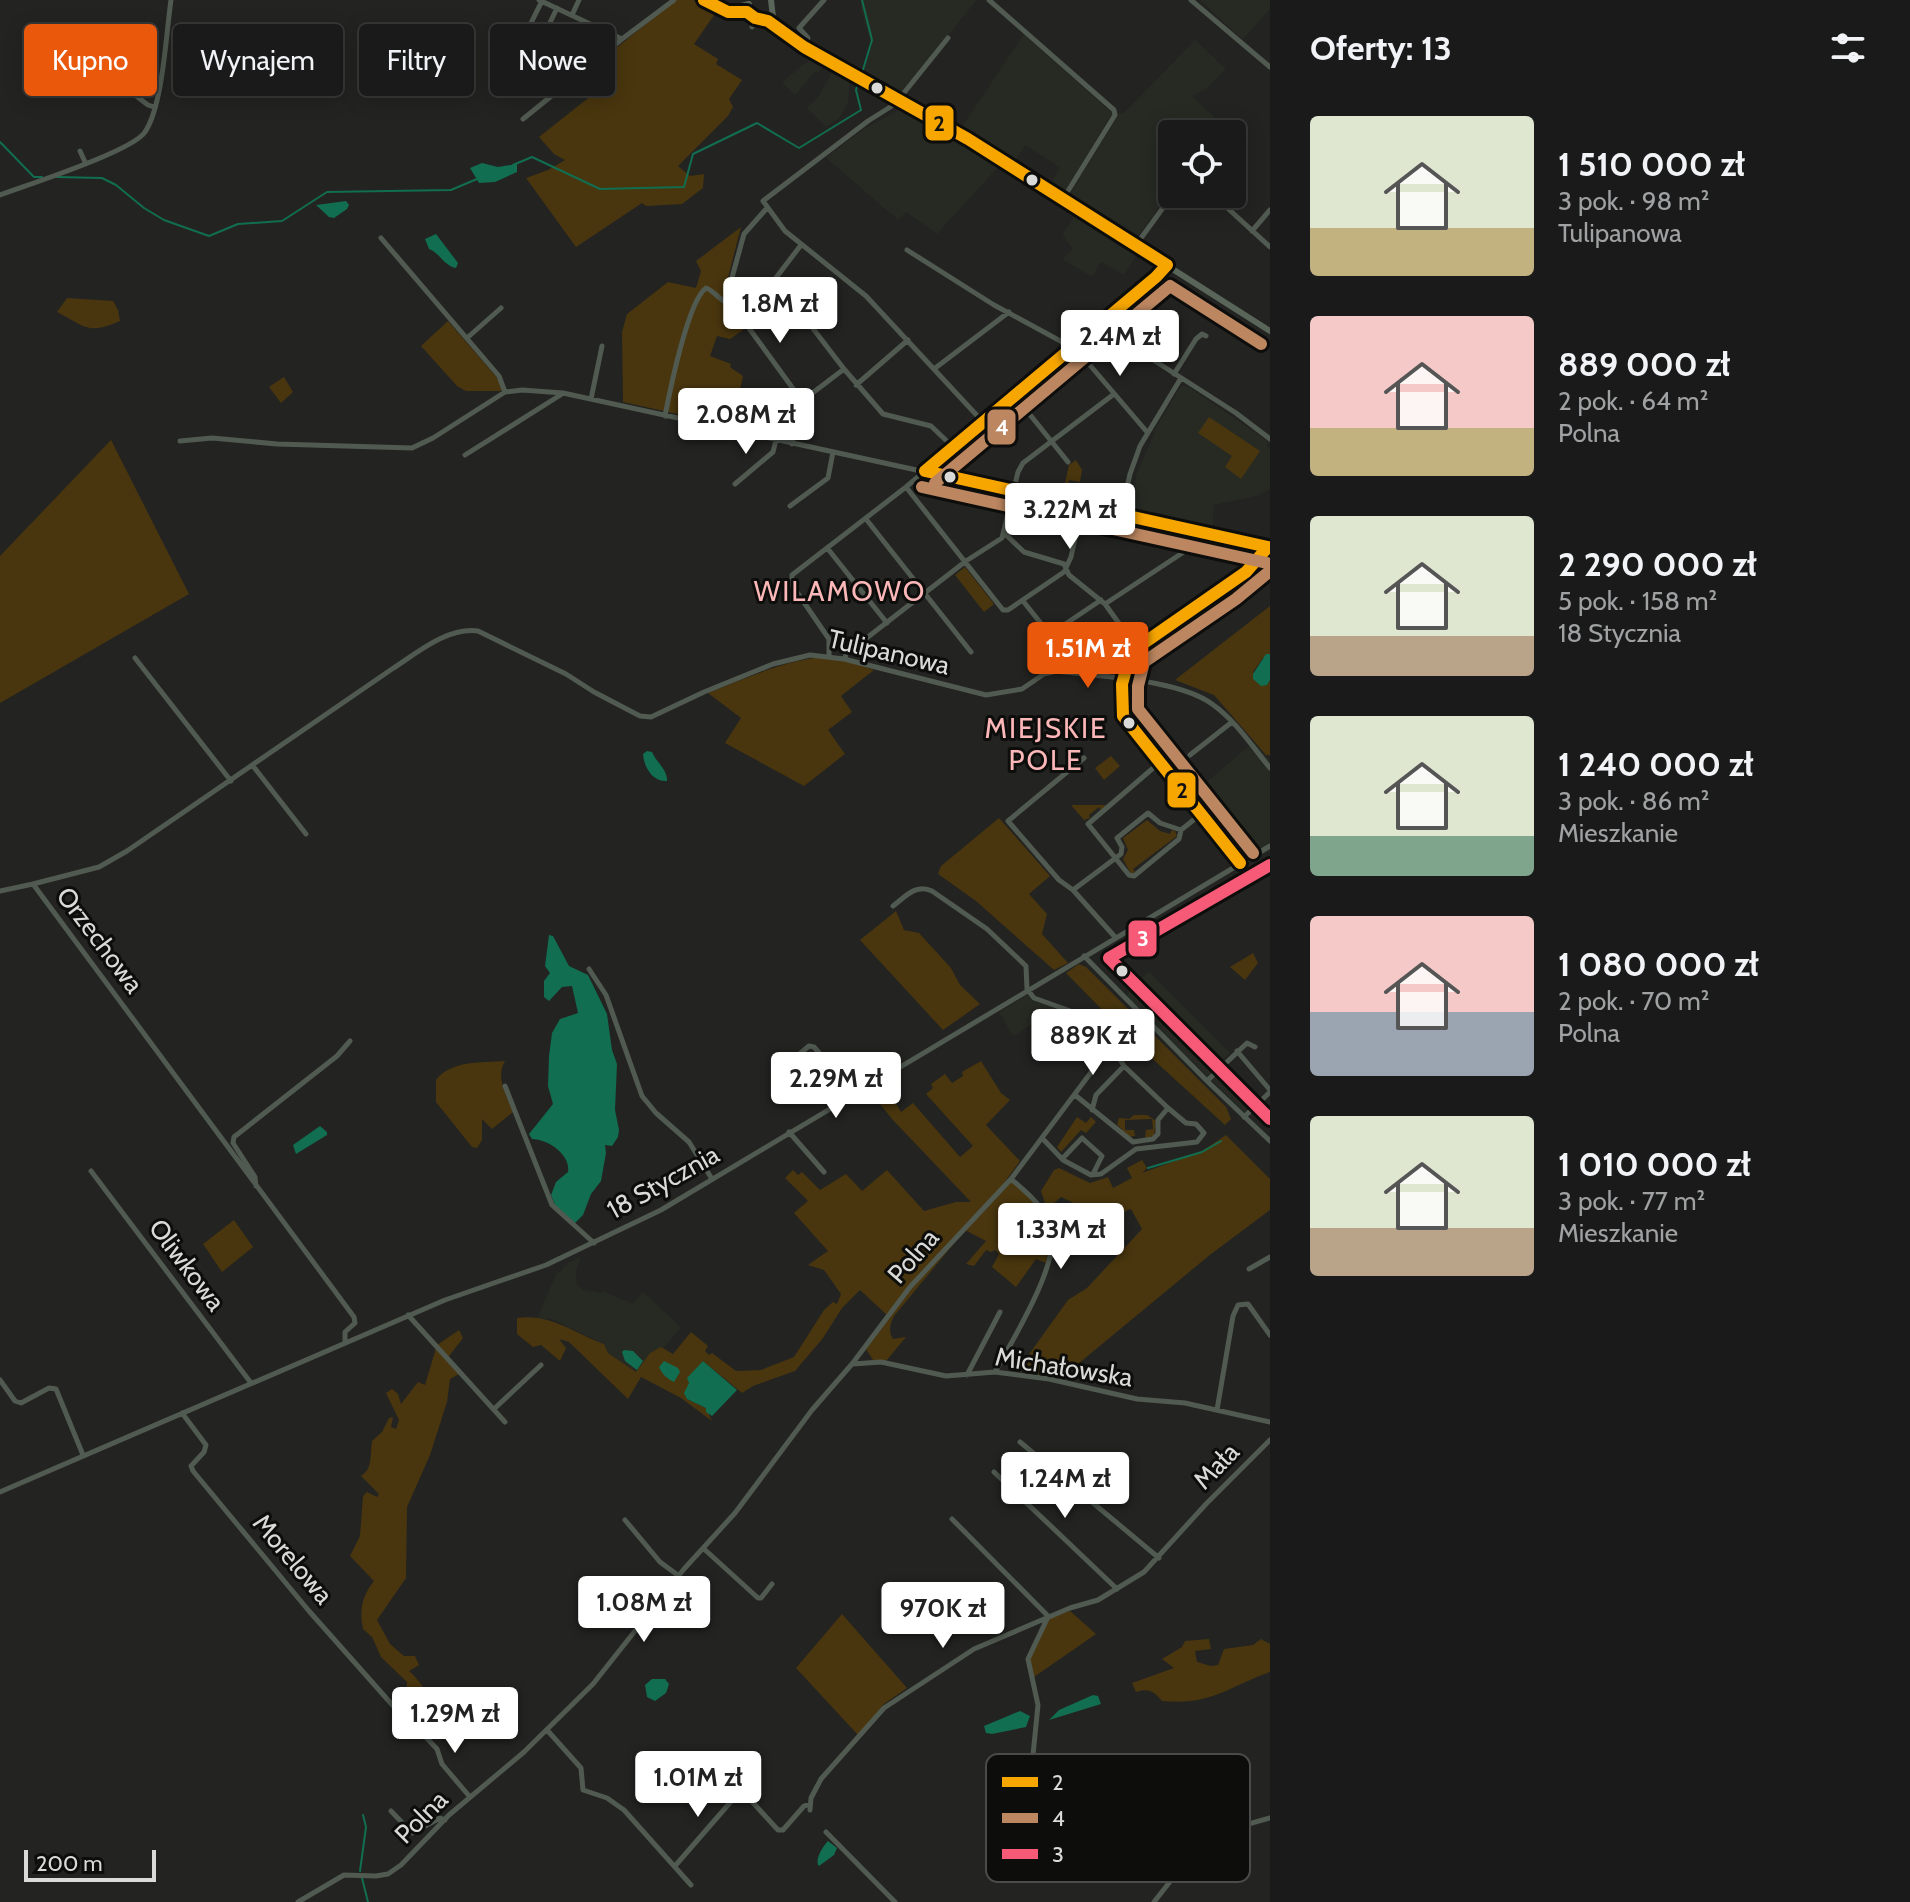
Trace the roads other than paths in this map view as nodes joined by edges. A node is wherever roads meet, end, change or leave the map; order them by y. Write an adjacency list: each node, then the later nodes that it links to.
1 (171, 0): 27 (street)
2 (579, 0): 13 (street)
3 (674, 0): 20 (street)
4 (704, 0): 11 (main road)
5 (824, 0): 22 (street)
6 (989, 0): 32 (street)
7 (1191, 0): 23 (street)
8 (540, 1): 12 (street); 16 (street)
9 (750, 2): 11 (main road); 14 (main road)
10 (773, 4): 15 (main road); 18 (main road)
11 (715, 5): 14 (main road)
12 (557, 8): 13 (street); 17 (street)
13 (572, 15): 20 (street)
14 (751, 15): 15 (main road); 15 (street)
15 (762, 19): 18 (main road)
16 (529, 24)
17 (549, 24)
18 (783, 31): 22 (main road)
19 (948, 38): 26 (street)
20 (622, 39): 21 (street)
21 (615, 44)
22 (804, 47): 26 (main road)
23 (1270, 67)
24 (136, 96): 27 (street)
25 (549, 96): 28 (street)
26 (898, 100): 32 (main road); 33 (street)
27 (154, 107): 30 (street)
28 (523, 119)
29 (80, 151): 30 (street)
30 (85, 162): 31 (street)
31 (0, 195)
32 (1063, 199): 40 (main road)
33 (767, 208): 39 (street); 45 (street)
34 (1163, 208): 40 (street)
35 (1227, 208): 37 (street)
36 (1270, 210): 37 (street)
37 (1252, 231): 41 (street)
38 (381, 238): 52 (street)
39 (801, 245): 44 (street); 53 (street)
40 (1136, 245): 43 (main road)
41 (1270, 247)
42 (907, 250): 47 (street)
43 (1167, 265): 48 (street); 50 (main road)
44 (775, 279): 49 (street); 56 (street)
45 (729, 304): 49 (street); 67 (street)
46 (501, 308): 52 (street)
47 (1009, 312): 55 (street); 57 (street)
48 (1111, 315): 55 (street); 58 (street)
49 (746, 324): 66 (street)
50 (1270, 331)
51 (1206, 336): 58 (street)
52 (467, 338): 61 (street)
53 (908, 340): 57 (street); 60 (street)
54 (602, 346): 65 (street)
55 (1073, 347): 63 (street); 64 (street)
56 (844, 369): 60 (street); 66 (street)
57 (934, 369): 68 (street)
58 (1174, 374): 59 (street)
59 (1181, 378): 69 (street); 70 (street)
60 (856, 385): 75 (street)
61 (505, 392): 62 (street); 72 (street)
62 (563, 393): 65 (street); 77 (street)
63 (1114, 394): 69 (street); 73 (street)
64 (1015, 396): 68 (street); 73 (street)
65 (591, 399): 67 (street)
66 (802, 401): 74 (street)
67 (665, 416): 71 (street)
68 (983, 422): 75 (street)
69 (1147, 432): 85 (street)
70 (1270, 439)
71 (776, 440): 74 (street); 80 (street)
72 (180, 441)
73 (1052, 441): 78 (street); 82 (street)
74 (792, 444): 76 (street)
75 (953, 447): 79 (street)
76 (833, 452): 79 (street); 83 (street)
77 (465, 455)
78 (1068, 462)
79 (925, 471): 81 (street); 82 (street)
80 (735, 484)
81 (906, 487): 86 (street); 91 (street)
82 (1014, 491): 84 (street); 87 (street)
83 (790, 506)
84 (1082, 506): 85 (street); 92 (street)
85 (1121, 514): 88 (street)
86 (866, 519): 90 (street); 93 (street)
87 (1004, 533): 91 (street); 92 (street)
88 (1211, 534): 89 (street); 95 (street)
89 (1269, 547): 97 (street)
90 (828, 549): 96 (street); 99 (street)
91 (966, 561): 93 (street); 94 (street)
92 (1068, 568): 94 (street); 95 (street)
93 (924, 593): 96 (street); 98 (street)
94 (1022, 600): 95 (street)
95 (1103, 602): 97 (street)
96 (887, 623): 101 (street)
97 (1136, 647): 102 (street)
98 (971, 652)
99 (829, 655): 101 (street, Tulipanowa); 103 (street, Tulipanowa)
100 (135, 658): 110 (street)
101 (844, 659): 102 (street, Tulipanowa)
102 (1124, 680): 104 (street, Tulipanowa); 107 (street)
103 (651, 717): 108 (street, Orzechowa)
104 (1232, 722): 105 (street); 109 (street, Tulipanowa)
105 (1190, 755)
106 (1084, 758): 118 (street)
107 (1159, 763): 111 (street); 115 (street)
108 (253, 766): 110 (street, Orzechowa); 113 (street)
109 (1270, 768)
110 (231, 781): 117 (street, Orzechowa)
111 (1201, 814): 112 (street); 116 (street)
112 (1181, 830): 115 (street); 115 (street)
113 (306, 834)
114 (1270, 846): 116 (street, 18 Stycznia)
115 (1115, 858): 118 (street)
116 (1240, 863): 121 (street, 18 Stycznia)
117 (33, 884): 119 (street); 148 (street, Orzechowa)
118 (1073, 890): 121 (street)
119 (0, 891)
120 (893, 906): 124 (street)
121 (1115, 937): 122 (street, 18 Stycznia)
122 (1083, 955): 124 (street, 18 Stycznia); 131 (street)
123 (589, 969): 146 (street)
124 (1027, 989): 127 (street); 134 (street, 18 Stycznia)
125 (350, 1041): 148 (street)
126 (1255, 1047): 128 (street)
127 (1108, 1049): 129 (street); 135 (street, Polna)
128 (1237, 1051): 131 (street); 133 (street)
129 (1124, 1066): 136 (street); 137 (street)
130 (779, 1071): 134 (street)
131 (1207, 1081): 138 (street)
132 (505, 1086): 149 (street)
133 (1270, 1091): 138 (street)
134 (854, 1093): 139 (street, 18 Stycznia)
135 (1075, 1095): 137 (street); 140 (street, Polna)
136 (1168, 1108): 137 (street); 145 (street)
137 (1092, 1110)
138 (1244, 1117): 141 (street)
139 (789, 1132): 144 (street); 146 (street, 18 Stycznia)
140 (1042, 1138): 142 (street); 147 (street, Polna)
141 (1270, 1141)
142 (1062, 1159): 145 (street); 145 (street)
143 (91, 1171): 163 (street, Oliwkowa)
144 (824, 1172)
145 (1095, 1172)
146 (712, 1179): 149 (street, 18 Stycznia)
147 (1011, 1179): 156 (street, Polna); 160 (street)
148 (256, 1187): 155 (street, Orzechowa)
149 (594, 1243): 153 (street, 18 Stycznia)
150 (1270, 1257): 151 (street)
151 (1249, 1269)
152 (1000, 1312): 161 (street)
153 (408, 1315): 155 (street, 18 Stycznia); 164 (street)
154 (1269, 1333): 165 (street)
155 (345, 1343): 163 (street, 18 Stycznia)
156 (864, 1349): 157 (street); 158 (street, Polna)
157 (870, 1362): 158 (street, Michałowska); 161 (street, Michałowska)
158 (852, 1364): 176 (street, Polna)
159 (541, 1365): 164 (street)
160 (995, 1372): 161 (street, Michałowska); 165 (street, Michałowska)
161 (967, 1376)
162 (0, 1380): 171 (street)
163 (251, 1383): 166 (street, 18 Stycznia)
164 (494, 1409): 167 (street)
165 (1217, 1410): 168 (street, Michałowska)
166 (182, 1413): 171 (street, 18 Stycznia); 182 (street, Morelowa)
167 (505, 1422)
168 (1270, 1422)
169 (1270, 1440): 177 (street, Mała)
170 (1020, 1442): 177 (street)
171 (83, 1455): 173 (street, 18 Stycznia)
172 (994, 1472): 180 (street)
173 (0, 1492)
174 (952, 1519): 181 (street)
175 (625, 1520): 178 (street)
176 (703, 1548): 178 (street, Polna); 179 (street)
177 (1159, 1558): 180 (street, Mała)
178 (679, 1576): 183 (street, Polna)
179 (772, 1584)
180 (1117, 1589): 181 (street, Mała)
181 (1048, 1617): 185 (street); 187 (street, Mała)
182 (411, 1726)
183 (547, 1730): 188 (street, Polna); 194 (street)
184 (421, 1732): 188 (street)
185 (1033, 1754)
186 (723, 1770): 187 (street)
187 (741, 1790): 194 (street)
188 (470, 1797): 191 (street, Polna)
189 (391, 1811): 191 (street)
190 (1270, 1818): 192 (street)
191 (445, 1820): 197 (street, Polna)
192 (1250, 1824)
193 (826, 1832): 198 (street)
194 (675, 1866): 196 (street)
195 (1170, 1882): 199 (street)
196 (691, 1885)
197 (298, 1902)
198 (895, 1902)
199 (1154, 1902)

